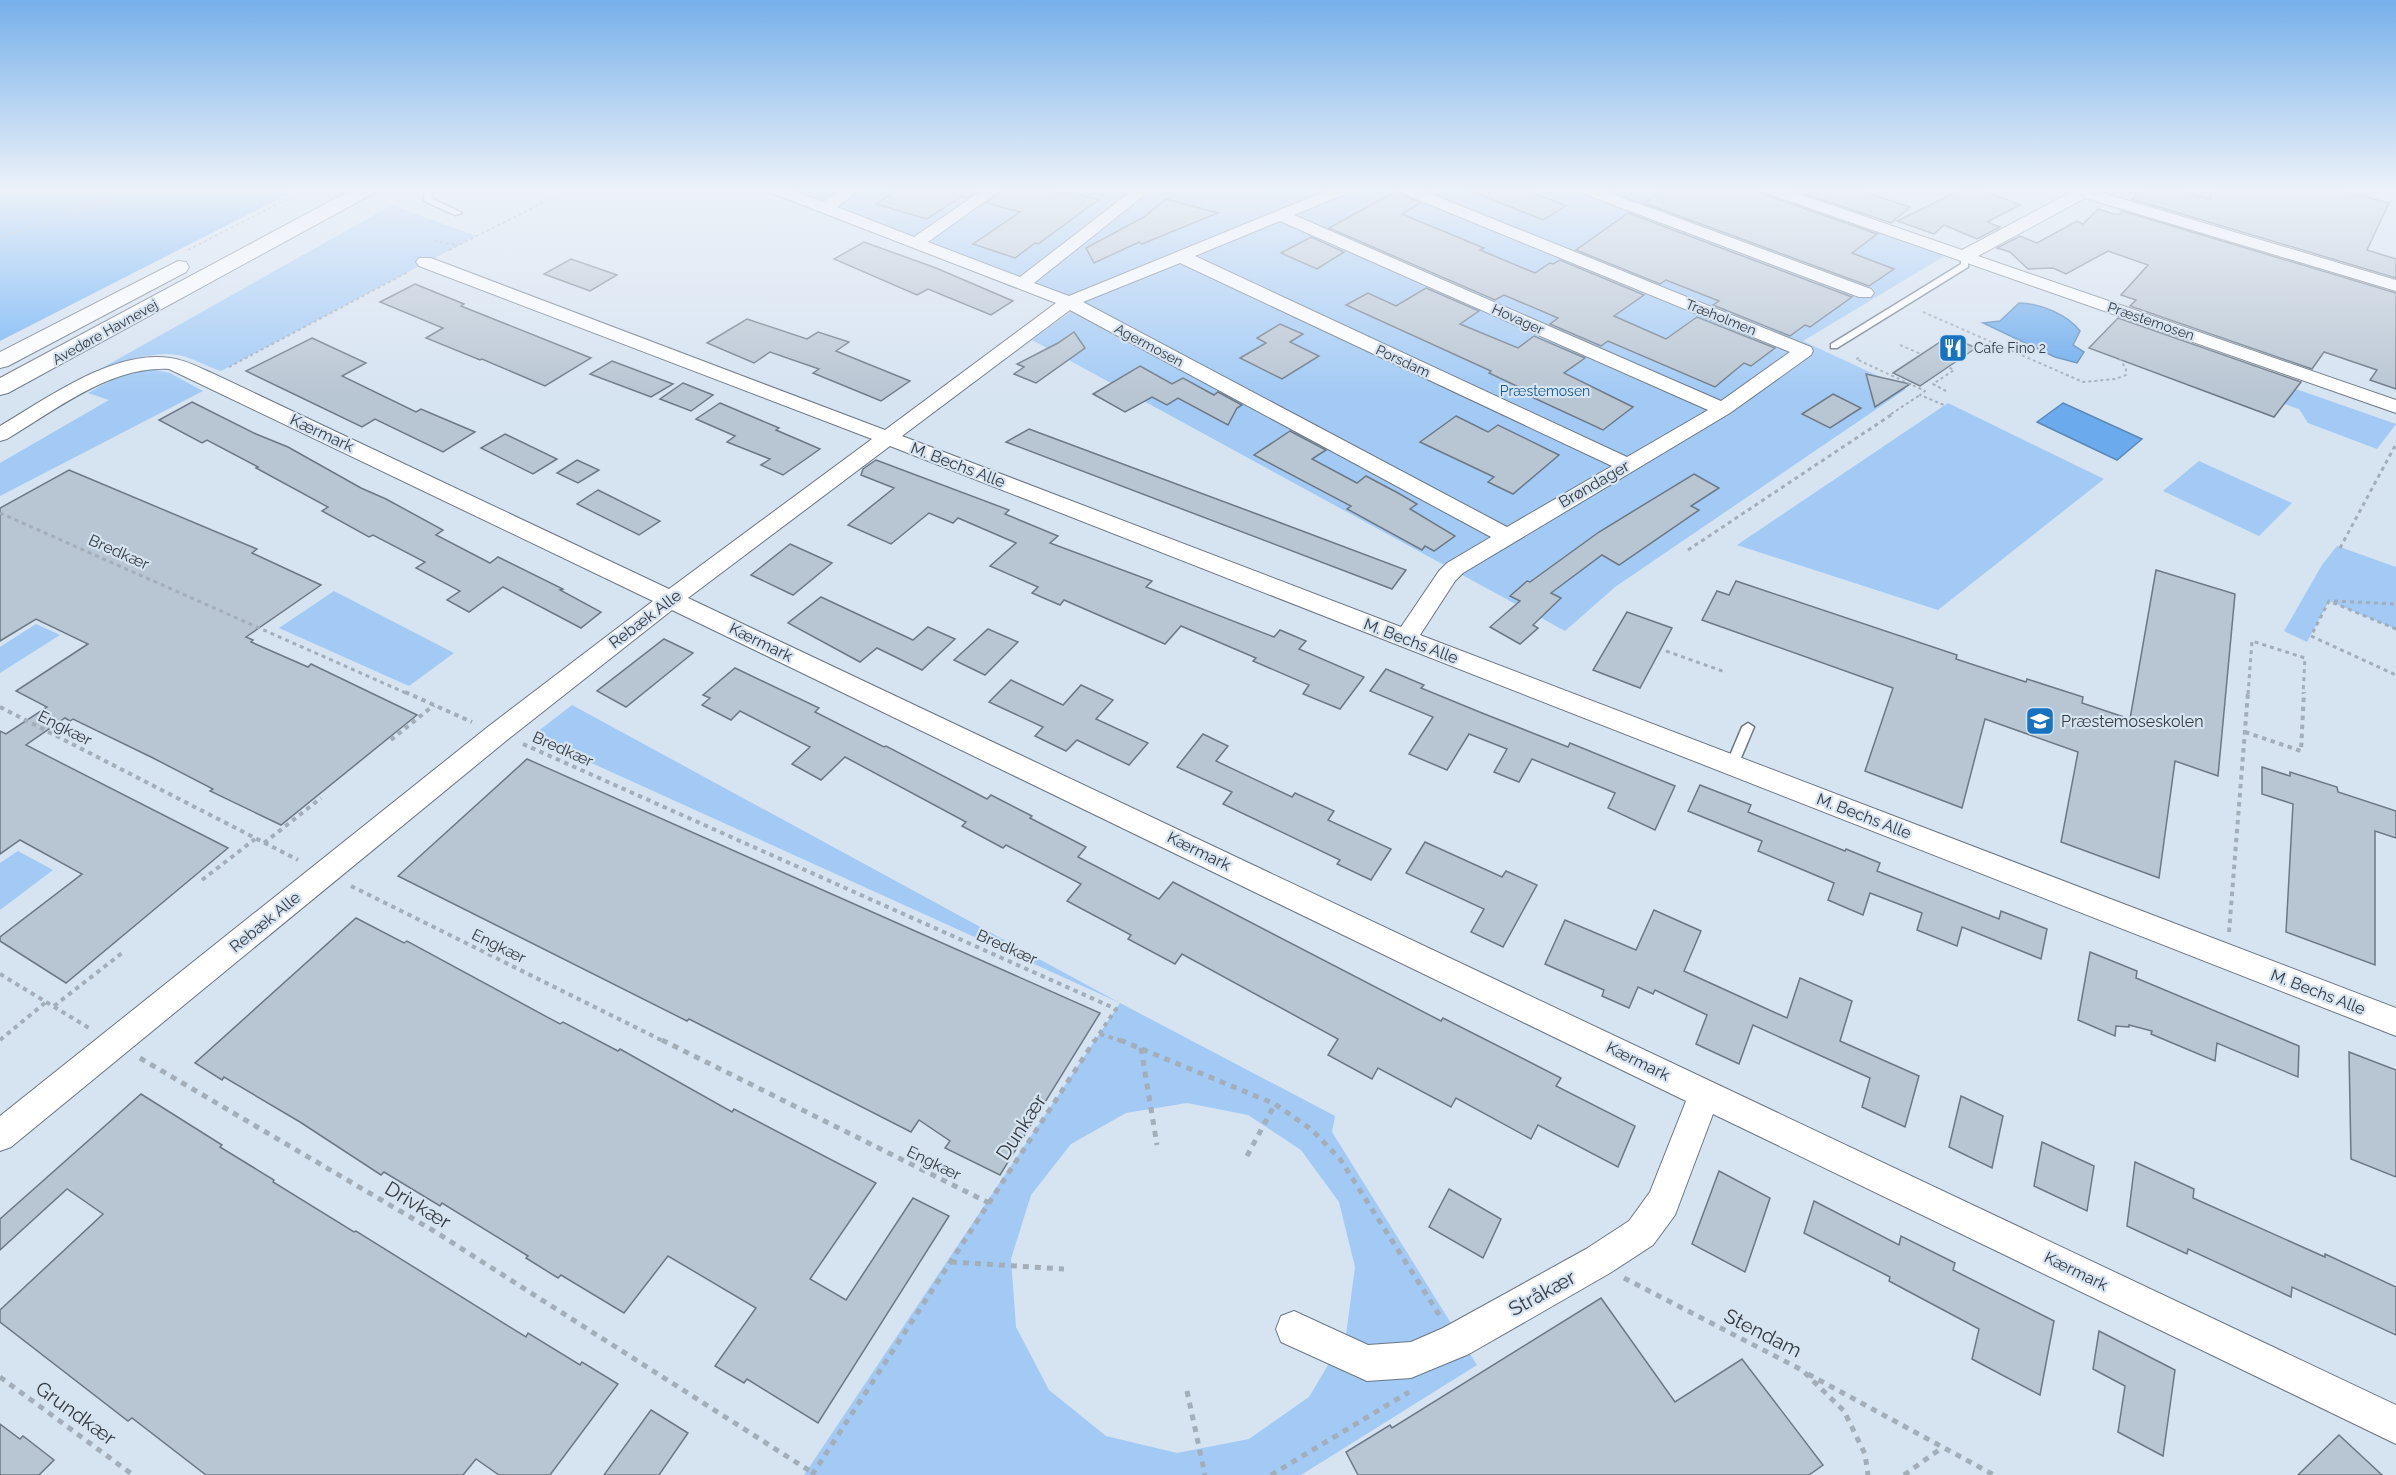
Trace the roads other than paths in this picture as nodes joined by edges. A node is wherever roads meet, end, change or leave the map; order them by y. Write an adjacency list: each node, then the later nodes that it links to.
1 (196, 258): 20 (street, Avedøre Havnevej)
2 (240, 258): 21 (street, Avedøre Havnevej)
3 (956, 258): 14 (street, Agermosen)
4 (1055, 258): 14 (street)
5 (1176, 258): 17 (street, Rebæk Alle)
6 (1184, 258): 26 (street, Porsdam)
7 (1378, 258): 23 (street, Hovager)
8 (1575, 258): 19 (street, Træholmen)
9 (1771, 258): 16 (street)
10 (1964, 258): 18 (lane)
11 (1969, 258): 22 (street, Præstemosen)
12 (2304, 258): 15 (street)
13 (426, 262): 25 (street, M. Bechs Alle)
14 (1023, 283): 17 (street, Agermosen)
15 (2396, 286)
16 (1866, 293)
17 (1070, 302): 25 (street, Rebæk Alle); 27 (street, Agermosen)
18 (1834, 346)
19 (1804, 351): 23 (street, Brøndager)
20 (0, 361)
21 (0, 388)
22 (2396, 407)
23 (1723, 409): 26 (street, Brøndager)
24 (0, 435): 28 (street, Kærmark)
25 (888, 438): 28 (street, Rebæk Alle); 29 (street, M. Bechs Alle)
26 (1627, 465): 27 (street, Brøndager)
27 (1506, 536): 29 (street, Brøndager)
28 (671, 599): 33 (street, Kærmark); 34 (street, Rebæk Alle)
29 (1406, 639): 31 (street, M. Bechs Alle)
30 (1748, 727): 31 (lane)
31 (1732, 765): 32 (street, M. Bechs Alle)
32 (2396, 1022)
33 (1705, 1093): 35 (street, Stråkær); 36 (street, Kærmark)
34 (0, 1136)
35 (1294, 1329)
36 (2396, 1425)

